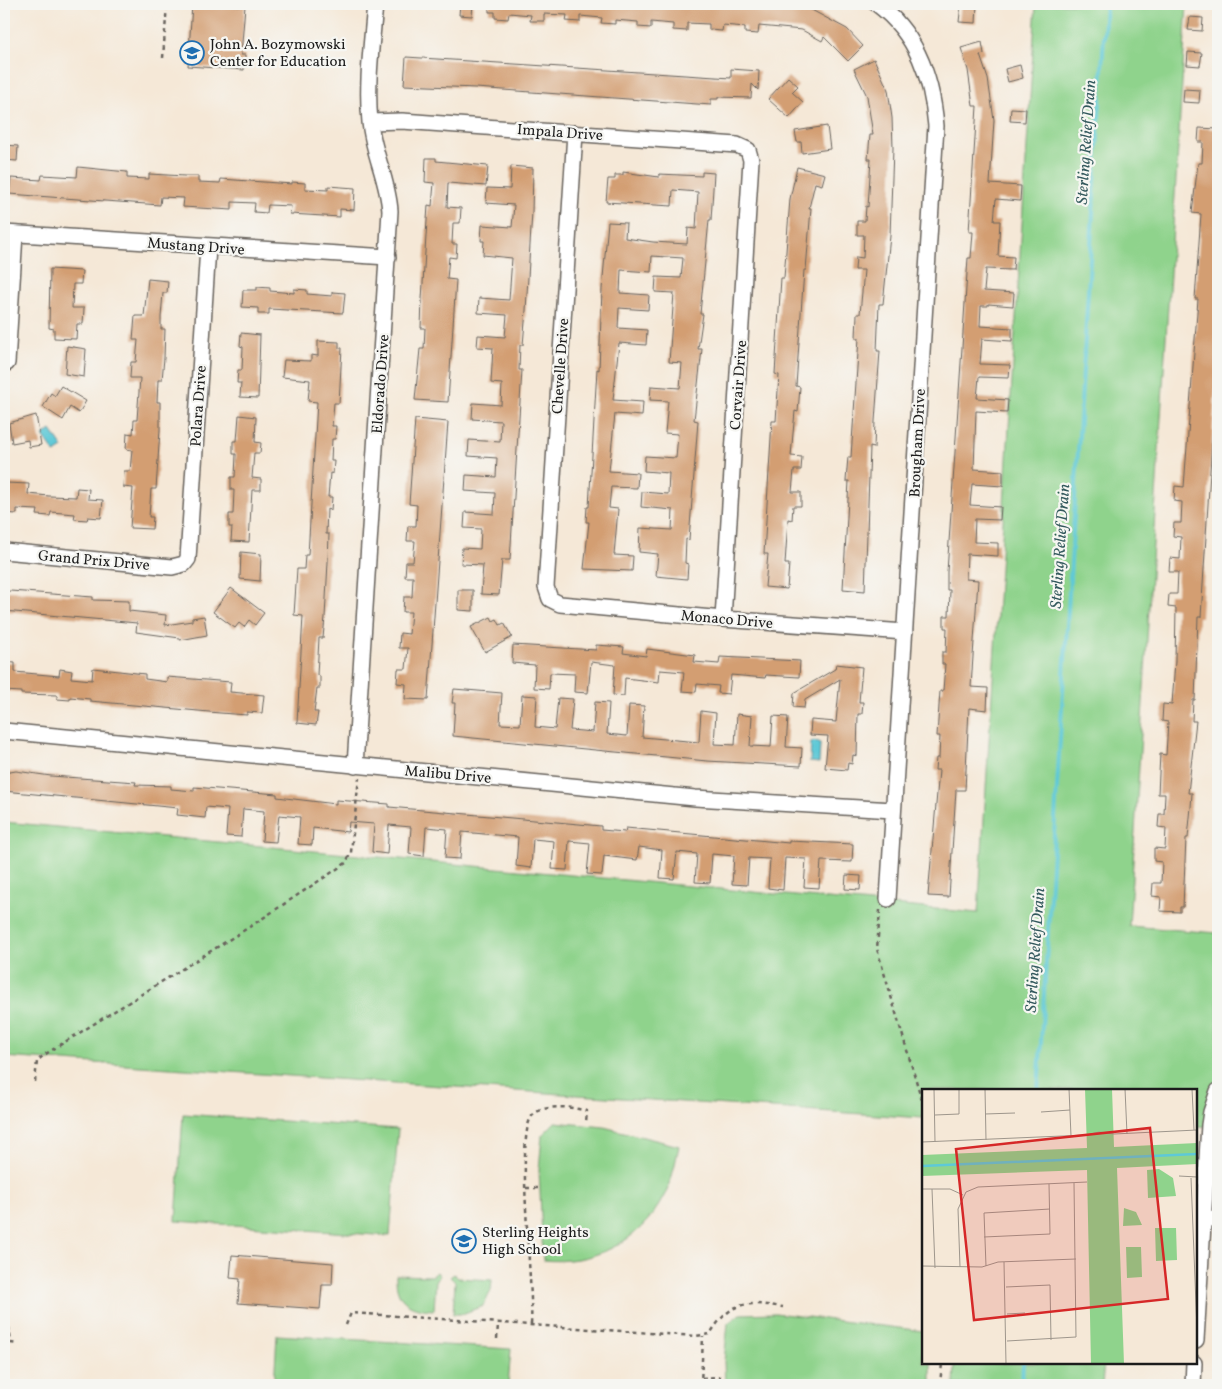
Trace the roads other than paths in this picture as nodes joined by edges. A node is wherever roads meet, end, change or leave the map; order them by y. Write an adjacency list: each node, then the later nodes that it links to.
1 (375, 4): 3 (street, Eldorado Drive)
2 (888, 7): 14 (street, Brougham Drive)
3 (370, 122): 4 (street, Impala Drive); 8 (street, Eldorado Drive)
4 (575, 133): 5 (street, Impala Drive); 12 (street, Chevelle Drive)
5 (748, 150): 13 (street, Corvair Drive)
6 (9, 234): 7 (street, Mustang Drive); 9 (street)
7 (208, 247): 8 (street, Mustang Drive); 11 (street, Polara Drive)
8 (388, 257): 16 (street, Eldorado Drive)
9 (7, 363)
10 (4, 551): 11 (street, Grand Prix Drive)
11 (184, 564)
12 (550, 599): 13 (street, Monaco Drive)
13 (723, 619): 14 (street, Monaco Drive)
14 (905, 632): 17 (street, Brougham Drive)
15 (4, 731): 16 (street, Malibu Drive)
16 (357, 770): 17 (street, Malibu Drive)
17 (892, 810): 18 (street, Brougham Drive)
18 (888, 899)
19 (1218, 1091): 20 (street)
20 (1211, 1219): 21 (street)
21 (1197, 1332)
22 (1194, 1364): 23 (street)
23 (1193, 1385)

